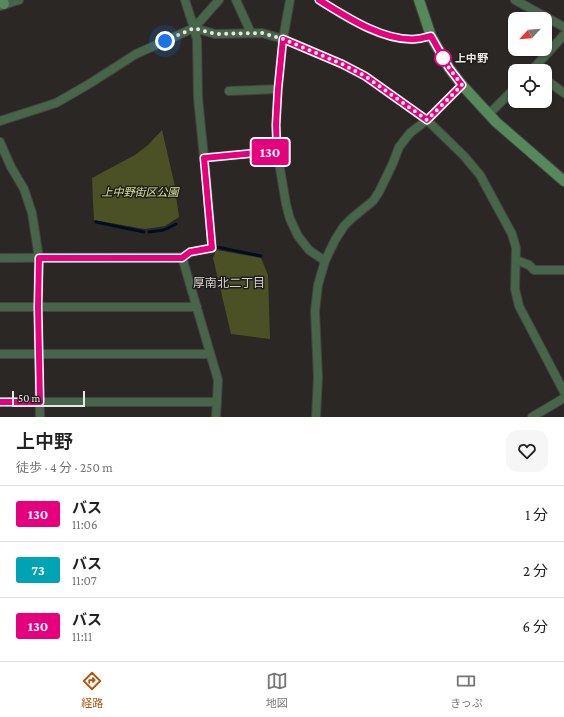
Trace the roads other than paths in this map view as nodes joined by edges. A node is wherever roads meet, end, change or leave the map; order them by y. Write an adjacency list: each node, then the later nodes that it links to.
1 (19, 0): 9 (street)
2 (186, 0): 11 (street)
3 (219, 0): 11 (street)
4 (236, 0): 12 (street)
5 (290, 0): 15 (street)
6 (319, 0): 14 (street)
7 (419, 0): 14 (street)
8 (515, 0): 10 (street)
9 (2, 3)
10 (564, 27)
11 (194, 28): 12 (street); 25 (street); 28 (street)
12 (251, 33): 15 (street)
13 (564, 35): 16 (street)
14 (431, 36): 18 (street)
15 (283, 39): 19 (street); 24 (street)
16 (538, 64)
17 (552, 84): 21 (street)
18 (462, 85): 23 (street); 24 (street)
19 (278, 89): 20 (street); 27 (street)
20 (229, 91)
21 (564, 93)
22 (508, 95): 23 (street)
23 (490, 114): 29 (street)
24 (427, 120): 33 (street); 34 (street)
25 (0, 121)
26 (0, 142): 31 (street)
27 (277, 151): 28 (street); 34 (street)
28 (204, 158): 32 (street)
29 (564, 180)
30 (0, 258): 31 (street)
31 (39, 258): 32 (street); 37 (street)
32 (182, 258): 38 (street)
33 (516, 260): 35 (street); 42 (street)
34 (325, 261): 48 (street)
35 (564, 270)
36 (0, 307): 37 (street)
37 (38, 307): 38 (street); 40 (street)
38 (197, 307): 41 (street)
39 (0, 354): 40 (street)
40 (40, 354): 41 (street); 44 (street)
41 (210, 354): 45 (street)
42 (564, 393): 49 (street)
43 (0, 402): 44 (street)
44 (40, 402): 45 (street); 46 (street)
45 (217, 402): 47 (street)
46 (40, 417)
47 (216, 417)
48 (316, 417)
49 (532, 417)

